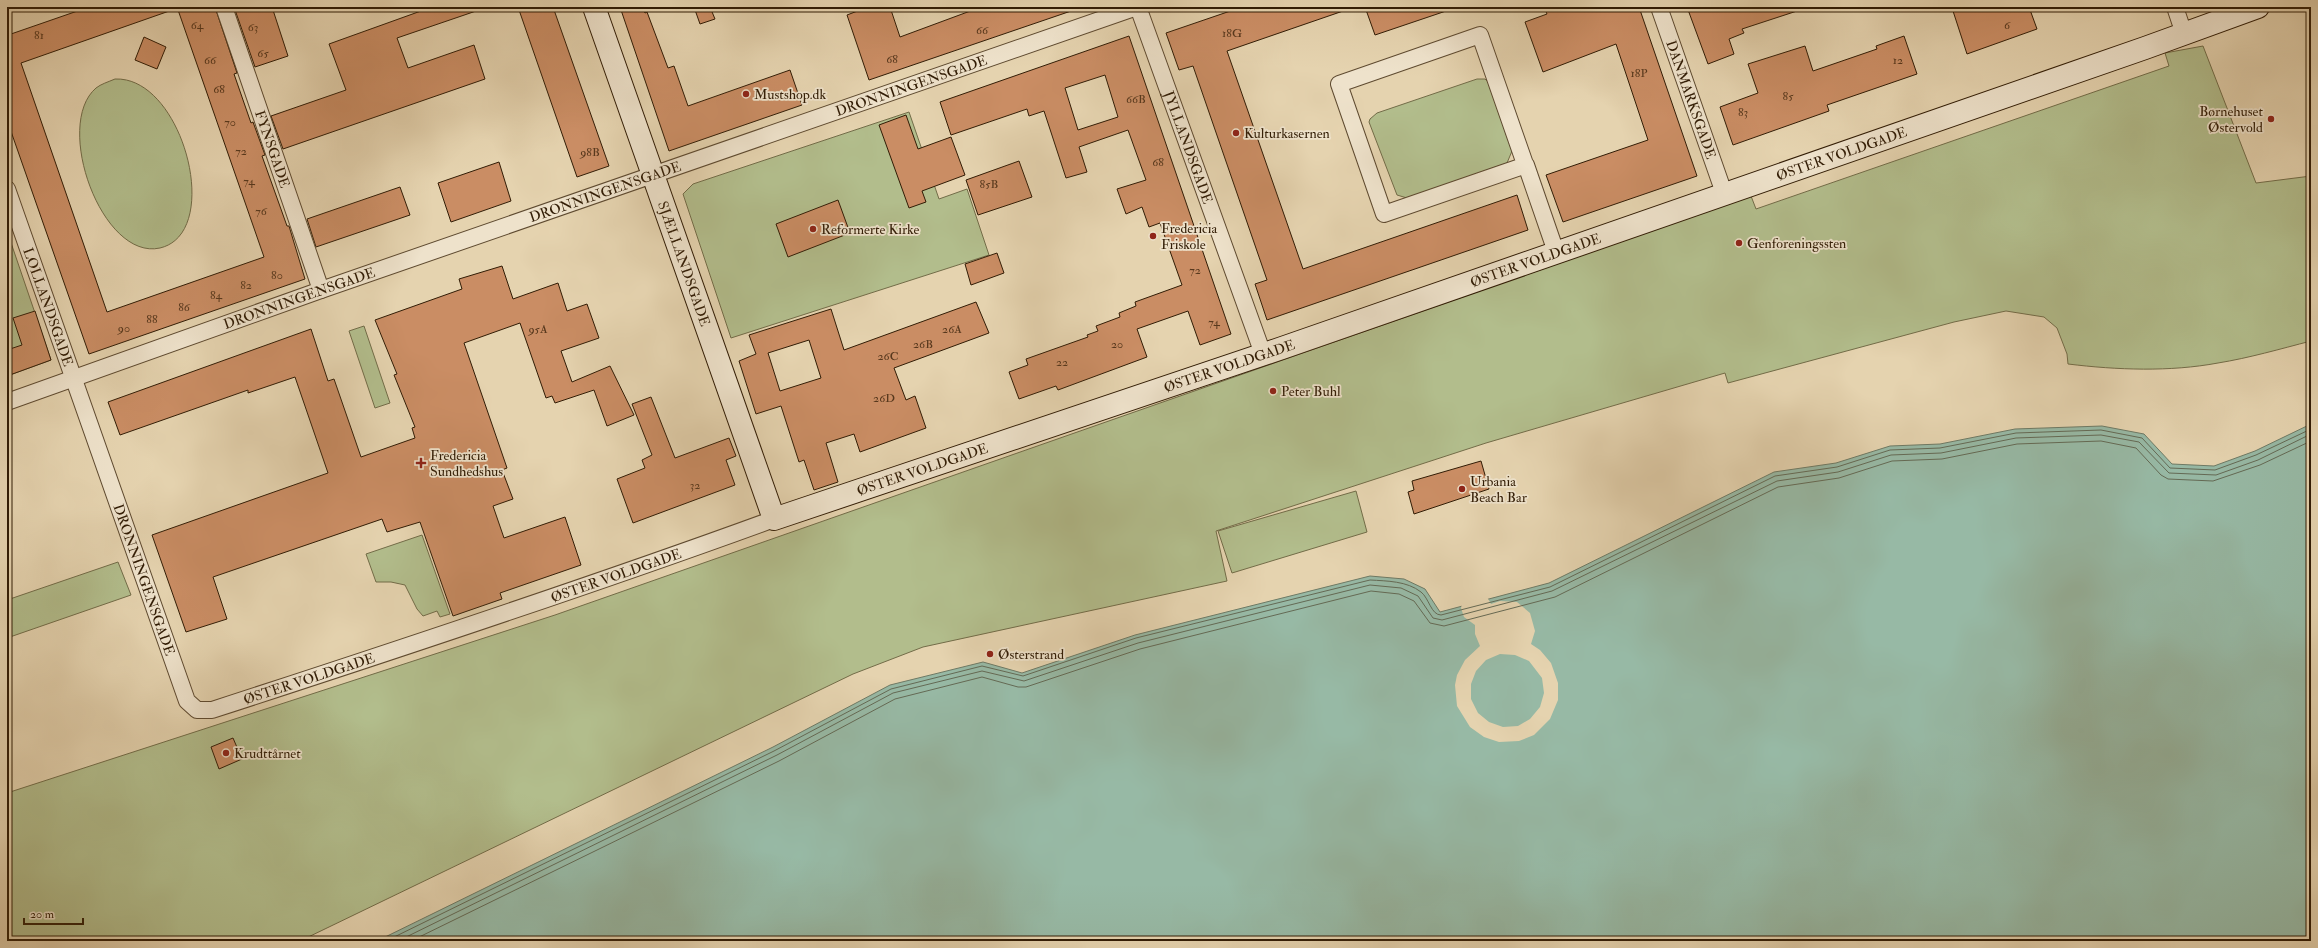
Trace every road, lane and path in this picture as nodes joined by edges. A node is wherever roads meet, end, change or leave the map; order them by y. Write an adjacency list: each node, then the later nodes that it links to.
1 (224, 7): 13 (street, FYNSGADE)
2 (594, 7): 9 (street, SJÆLLANDSGADE)
3 (1138, 7): 9 (street, DRONNINGENSGADE); 14 (street, JYLLANDSGADE)
4 (1660, 7): 11 (street, DANMARKSGADE)
5 (2175, 7): 7 (street)
6 (2258, 7): 7 (street, ØSTER VOLDGADE)
7 (2184, 34): 11 (street, ØSTER VOLDGADE)
8 (1526, 165): 8 (street); 12 (street)
9 (654, 176): 13 (street, DRONNINGENSGADE); 17 (street, SJÆLLANDSGADE)
10 (7, 189): 15 (street, LOLLANDSGADE)
11 (1724, 193): 12 (street, ØSTER VOLDGADE)
12 (1556, 252): 14 (street, ØSTER VOLDGADE)
13 (321, 290): 15 (street, DRONNINGENSGADE)
14 (1263, 354): 17 (street, ØSTER VOLDGADE)
15 (73, 378): 16 (street, DRONNINGENSGADE); 18 (street, DRONNINGENSGADE)
16 (7, 402)
17 (774, 519): 18 (street, ØSTER VOLDGADE)
18 (197, 710)

